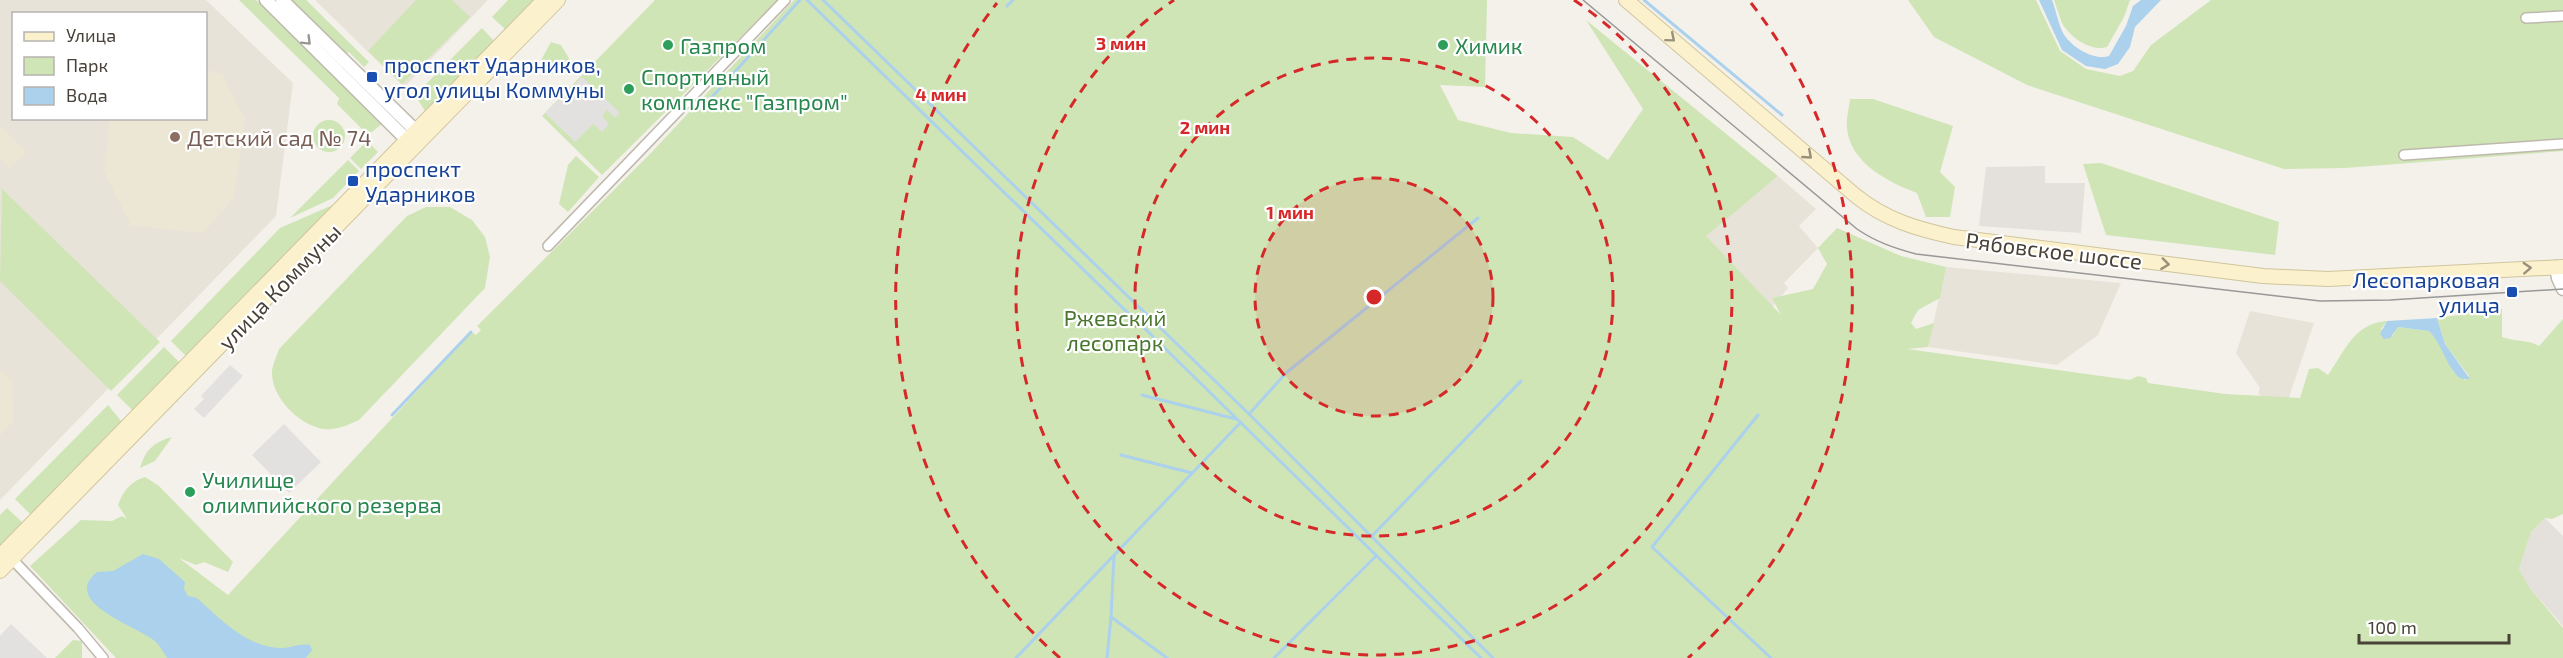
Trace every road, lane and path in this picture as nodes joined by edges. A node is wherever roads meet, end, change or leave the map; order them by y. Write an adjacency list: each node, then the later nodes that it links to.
1 (266, 0): 9 (street, one-way to 9)
2 (282, 0): 9 (street)
3 (544, 0): 9 (main road, улица Коммуны)
4 (558, 0): 9 (main road, улица Коммуны)
5 (785, 0): 12 (street)
6 (1626, 0): 13 (main road, Рябовское шоссе, one-way to 13)
7 (2563, 16): 8 (street)
8 (2526, 18)
9 (414, 138): 15 (main road, улица Коммуны)
10 (2563, 144): 11 (street)
11 (2404, 155)
12 (548, 246)
13 (2560, 267): 14 (street)
14 (2563, 289)
15 (6, 557): 16 (main road, улица Коммуны); 17 (street)
16 (0, 571)
17 (103, 658)

